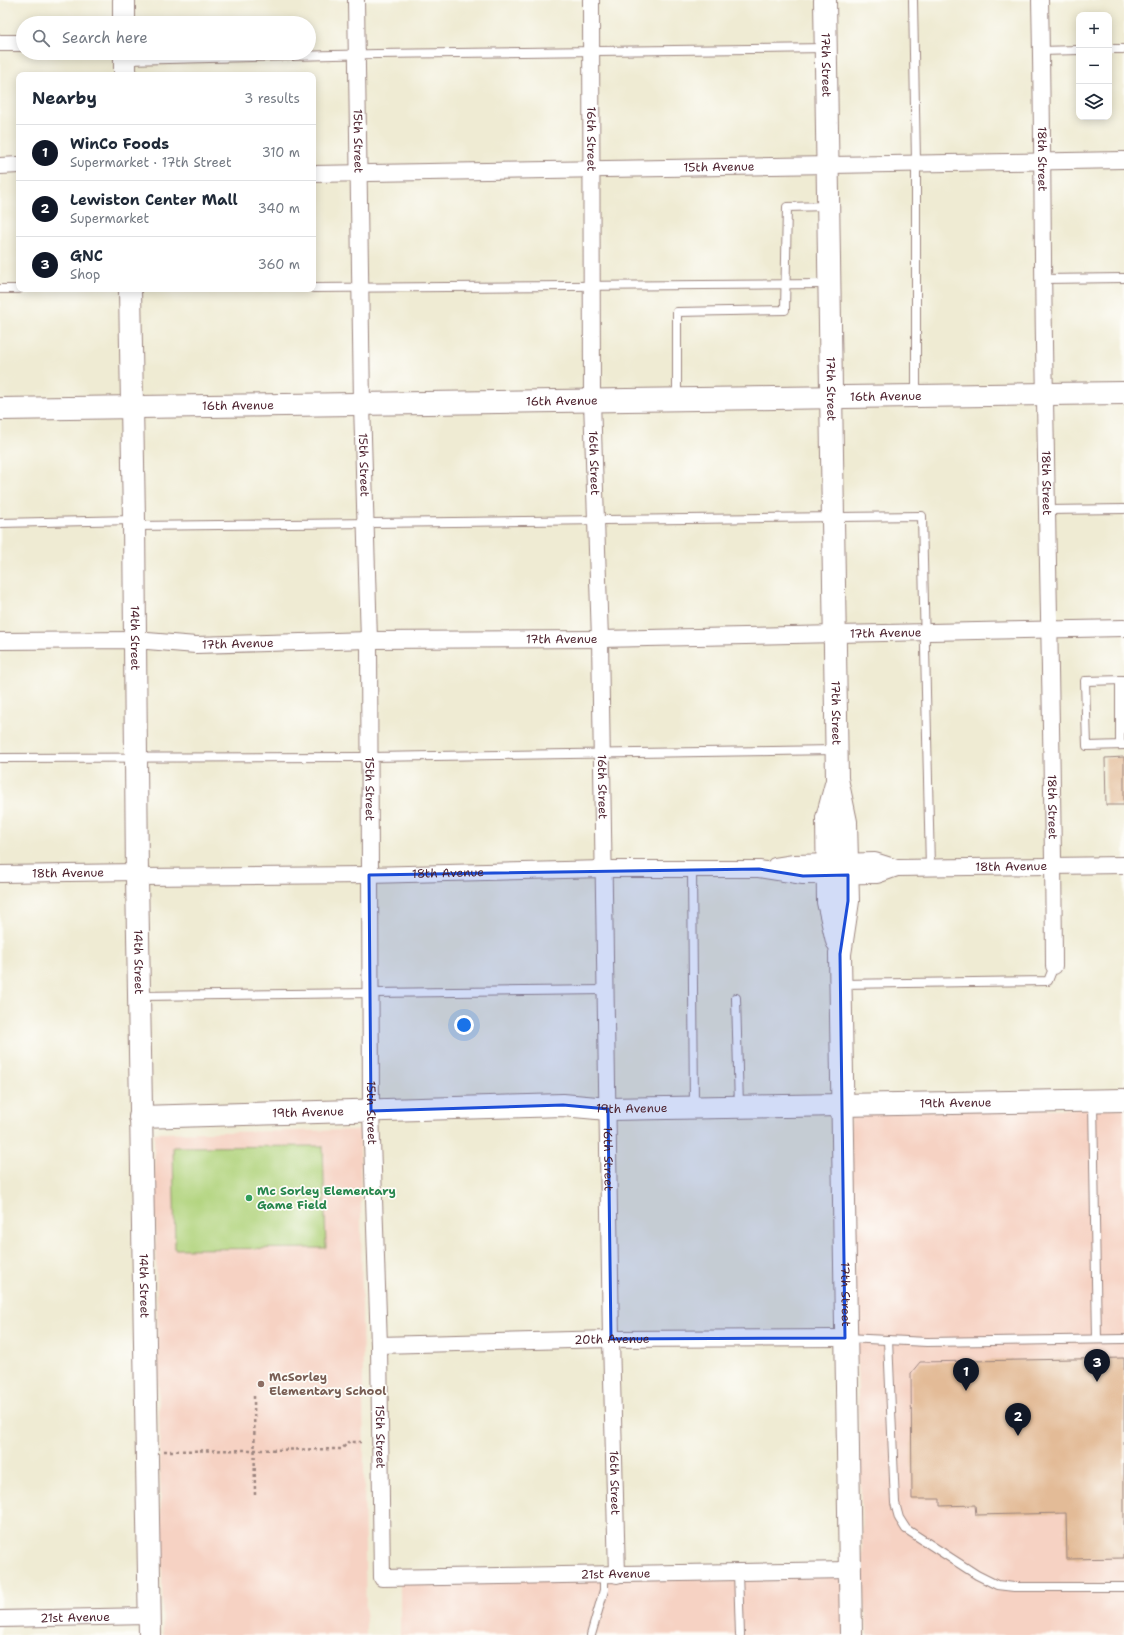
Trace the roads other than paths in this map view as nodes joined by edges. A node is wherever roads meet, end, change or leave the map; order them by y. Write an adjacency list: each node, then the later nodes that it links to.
1 (124, 0): 7 (main road)
2 (356, 0): 16 (street, 15th Street)
3 (590, 0): 15 (street, 16th Street)
4 (825, 0): 10 (main road, 17th Street)
5 (913, 0): 22 (lane)
6 (1040, 0): 13 (street, 18th Street)
7 (124, 16)
8 (0, 43): 9 (street)
9 (16, 43)
10 (826, 48): 15 (lane); 23 (main road, 17th Street)
11 (1112, 49): 12 (lane)
12 (1124, 49)
13 (1041, 50): 14 (lane); 21 (street, 18th Street)
14 (1076, 50)
15 (591, 52): 16 (lane); 26 (street, 16th Street)
16 (357, 55): 17 (lane); 27 (street, 15th Street)
17 (316, 56)
18 (212, 60): 19 (lane)
19 (125, 63)
20 (1124, 160): 21 (street, 15th Avenue)
21 (1043, 161): 22 (street, 15th Avenue); 30 (street, 18th Street)
22 (916, 162): 23 (street, 15th Avenue); 42 (lane)
23 (827, 164): 26 (street, 15th Avenue); 29 (main road, 17th Street)
24 (16, 165): 25 (street)
25 (0, 166)
26 (592, 168): 27 (street, 15th Avenue); 34 (street, 16th Street)
27 (359, 173): 28 (street, 15th Avenue); 37 (street, 15th Street)
28 (316, 174)
29 (828, 206): 32 (lane); 33 (main road, 17th Street)
30 (1043, 278): 31 (lane); 41 (street, 18th Street)
31 (1124, 278)
32 (786, 284): 33 (lane); 34 (lane); 44 (lane)
33 (830, 284): 43 (main road, 17th Street)
34 (592, 285): 37 (lane); 45 (street, 16th Street)
35 (16, 288): 38 (lane)
36 (316, 288): 37 (lane)
37 (360, 288): 46 (street, 15th Street)
38 (0, 289)
39 (130, 292): 47 (main road, 14th Street)
40 (1124, 393): 41 (main road, 16th Avenue)
41 (1044, 394): 42 (main road, 16th Avenue); 50 (street, 18th Street)
42 (916, 396): 43 (main road, 16th Avenue)
43 (832, 397): 44 (main road, 16th Avenue); 51 (main road, 17th Street)
44 (677, 399): 45 (main road, 16th Avenue)
45 (592, 400): 46 (main road, 16th Avenue); 52 (street, 16th Street)
46 (362, 404): 47 (main road, 16th Avenue); 55 (street, 15th Street)
47 (133, 407): 48 (main road, 16th Avenue); 54 (main road, 14th Street)
48 (0, 409)
49 (1124, 509): 50 (lane)
50 (1047, 510): 57 (street, 18th Street)
51 (833, 518): 52 (lane); 58 (lane); 59 (main road, 17th Street)
52 (596, 521): 55 (lane); 60 (street, 16th Street)
53 (0, 523): 54 (lane)
54 (134, 523): 55 (lane); 61 (main road, 14th Street)
55 (366, 524): 62 (street, 15th Street)
56 (1124, 628): 57 (street, 17th Avenue)
57 (1049, 629): 58 (street, 17th Avenue); 72 (street, 18th Street)
58 (926, 632): 59 (street, 17th Avenue); 74 (lane)
59 (835, 634): 60 (street, 17th Avenue); 66 (main road, 17th Street)
60 (600, 639): 62 (street, 17th Avenue); 67 (street, 16th Street)
61 (135, 640): 62 (street, 17th Avenue); 63 (street, 17th Avenue); 68 (main road, 14th Street)
62 (369, 640): 69 (street, 15th Street)
63 (0, 641)
64 (1122, 680): 65 (lane); 65 (lane)
65 (1122, 745)
66 (836, 750): 67 (lane); 73 (main road, 17th Street)
67 (602, 753): 69 (lane); 75 (street, 16th Street)
68 (136, 757): 69 (lane); 70 (lane); 78 (main road, 14th Street)
69 (370, 757): 79 (street, 15th Street)
70 (0, 758)
71 (1124, 865): 72 (street, 18th Avenue)
72 (1054, 866): 74 (street, 18th Avenue); 80 (street, 18th Street)
73 (837, 868): 74 (street, 18th Avenue); 76 (street, 18th Avenue); 81 (main road, 17th Street)
74 (930, 868)
75 (604, 869): 76 (street, 18th Avenue); 79 (street, 18th Avenue); 82 (street, 16th Street)
76 (692, 869): 90 (lane)
77 (0, 874): 78 (street, 18th Avenue)
78 (137, 874): 79 (street, 18th Avenue); 84 (main road, 14th Street)
79 (370, 875): 83 (street, 15th Street)
80 (1054, 966): 81 (lane)
81 (840, 984): 88 (main road, 17th Street)
82 (606, 990): 83 (lane); 91 (street, 16th Street)
83 (370, 992): 84 (lane); 92 (street, 15th Street)
84 (138, 996): 93 (main road, 14th Street)
85 (736, 998): 89 (lane)
86 (1124, 1100): 87 (main road, 19th Avenue)
87 (1093, 1101): 88 (main road, 19th Avenue); 95 (lane)
88 (843, 1104): 89 (main road, 19th Avenue); 94 (main road, 17th Street)
89 (739, 1106): 90 (main road, 19th Avenue)
90 (694, 1108): 91 (main road, 19th Avenue)
91 (608, 1109): 92 (main road, 19th Avenue); 97 (street, 16th Street)
92 (371, 1111): 93 (main road, 19th Avenue); 99 (street, 15th Street)
93 (140, 1116): 106 (main road, 14th Street)
94 (845, 1338): 97 (street, 20th Avenue); 98 (lane); 100 (main road, 17th Street)
95 (1097, 1339): 96 (lane); 98 (lane)
96 (1124, 1339)
97 (611, 1340): 99 (street, 20th Avenue); 102 (street, 16th Street)
98 (888, 1340): 104 (lane)
99 (379, 1345): 103 (street, 15th Street)
100 (850, 1570): 101 (street, 21st Avenue); 109 (main road, 17th Street)
101 (738, 1571): 102 (street, 21st Avenue); 108 (lane)
102 (611, 1575): 103 (street, 21st Avenue); 107 (lane)
103 (382, 1578)
104 (1124, 1587)
105 (0, 1619): 106 (street, 21st Avenue)
106 (149, 1626)
107 (591, 1635)
108 (740, 1635)
109 (851, 1635)

